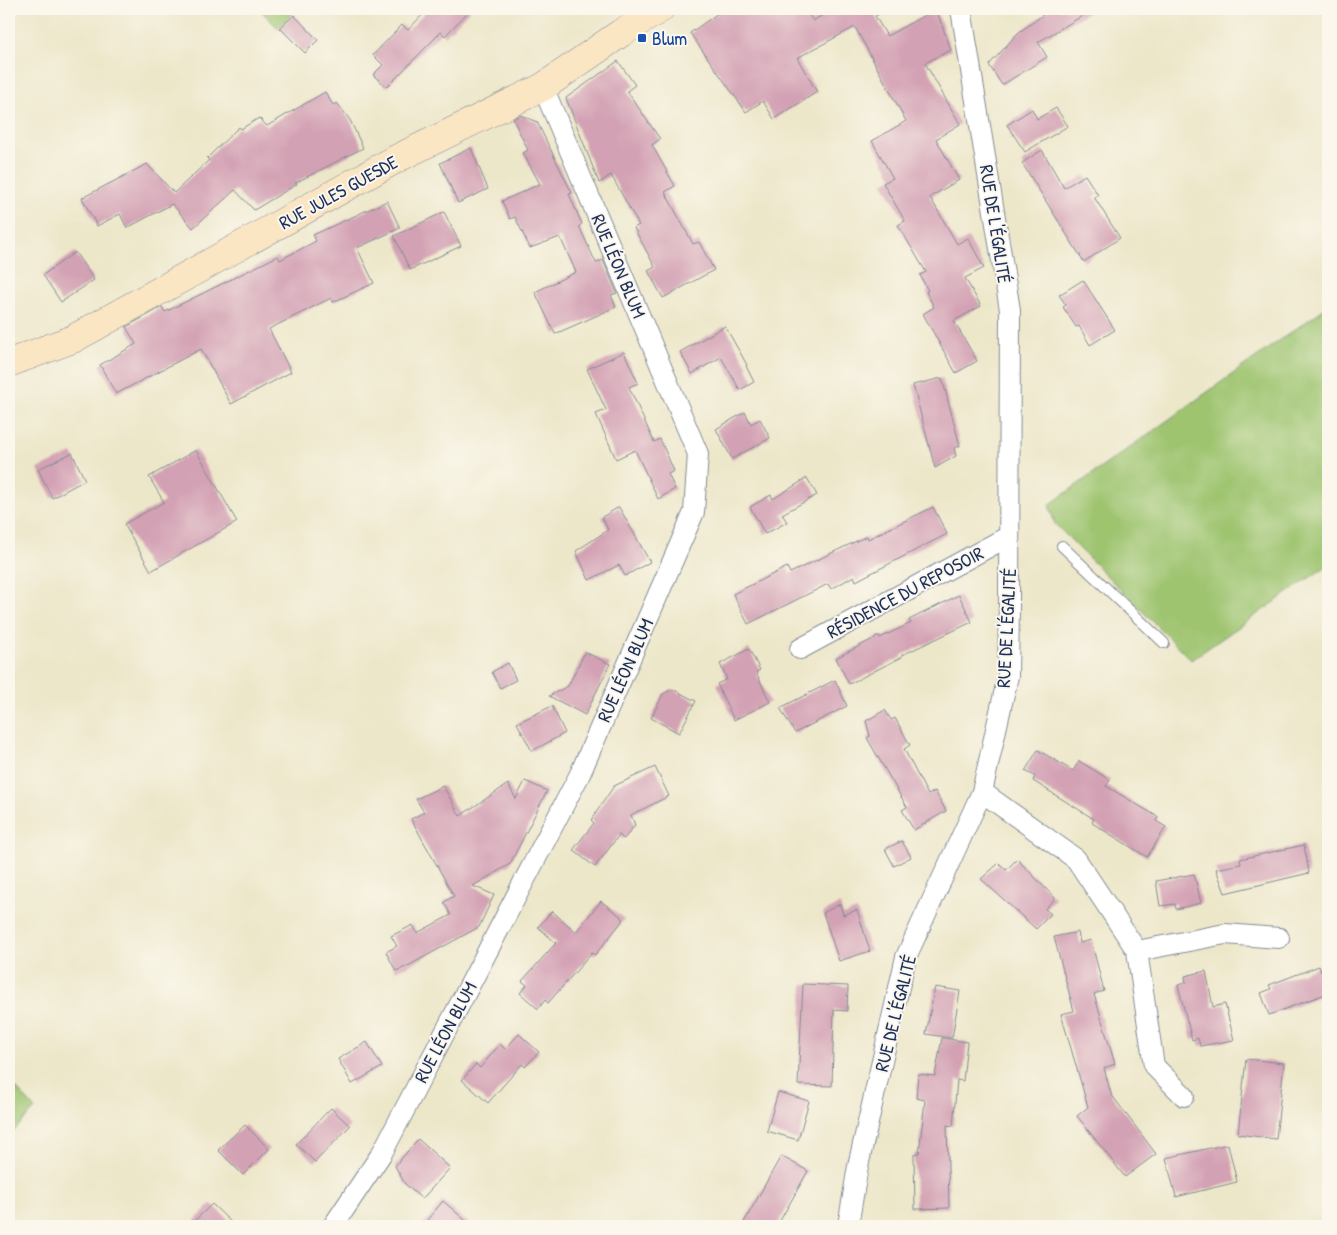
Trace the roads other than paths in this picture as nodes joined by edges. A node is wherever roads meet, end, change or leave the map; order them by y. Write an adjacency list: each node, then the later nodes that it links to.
1 (660, 9): 3 (street, RUE JULES GUESDE)
2 (961, 9): 5 (street, RUE DE L'ÉGALITÉ)
3 (543, 87): 4 (street, RUE JULES GUESDE); 13 (street, RUE LÉON BLUM)
4 (9, 364)
5 (1009, 536): 8 (street, RÉSIDENCE DU REPOSOIR); 9 (street, RUE DE L'ÉGALITÉ)
6 (1062, 546): 7 (lane)
7 (1164, 643)
8 (800, 649)
9 (982, 792): 11 (street); 14 (street, RUE DE L'ÉGALITÉ)
10 (1279, 938): 11 (street)
11 (1137, 951): 12 (street)
12 (1184, 1096)
13 (333, 1226)
14 (848, 1226)

